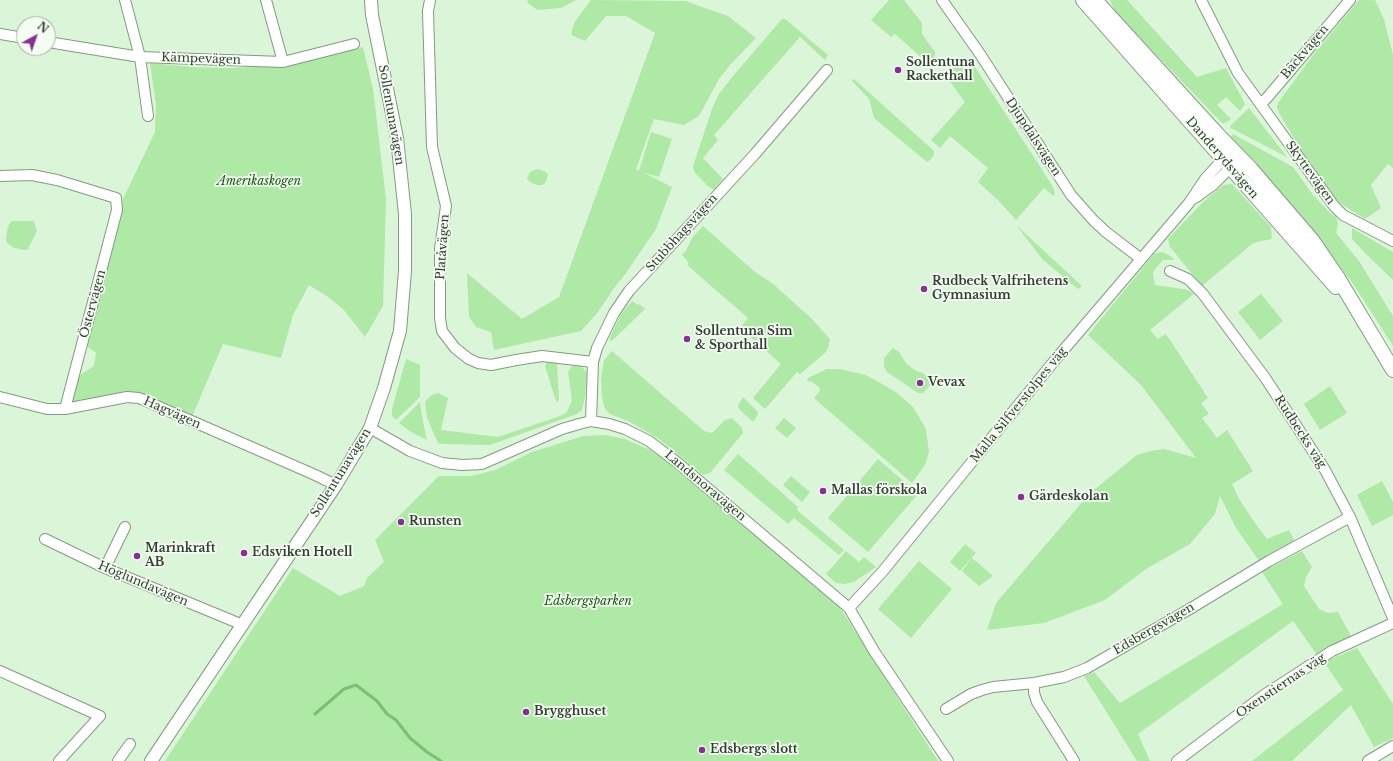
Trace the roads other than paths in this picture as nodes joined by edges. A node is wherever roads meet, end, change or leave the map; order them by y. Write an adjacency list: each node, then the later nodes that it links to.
1 (125, 0): 14 (street)
2 (266, 0): 15 (street)
3 (371, 0): 29 (street, Sollentunavägen)
4 (430, 0): 24 (street, Platåvägen)
5 (942, 0): 22 (street, Djupdalsvägen)
6 (1082, 0): 19 (main road, Danderydsvägen)
7 (1096, 0): 19 (main road, Danderydsvägen)
8 (1200, 0): 17 (street, Skyttevägen)
9 (1350, 0): 17 (street, Bäckvägen)
10 (0, 34): 11 (street)
11 (16, 37)
12 (56, 43): 14 (street, Kämpevägen)
13 (354, 44): 15 (street, Kämpevägen)
14 (140, 57): 15 (street, Kämpevägen); 18 (street)
15 (283, 62)
16 (828, 70): 24 (street, Stubbhagsvägen)
17 (1260, 104): 21 (street, Skyttevägen)
18 (148, 116)
19 (1231, 159): 22 (street, Malla Silfverstolpes väg); 25 (main road, Danderydsvägen)
20 (0, 176): 27 (street, Östervägen)
21 (1393, 241)
22 (1141, 259): 35 (street, Malla Silfverstolpes väg)
23 (1170, 271): 31 (street, Rudbecks väg)
24 (593, 362): 28 (street, Stubbhagsvägen)
25 (1393, 370)
26 (0, 397): 27 (street, Hagvägen)
27 (65, 409): 30 (street, Hagvägen)
28 (591, 422): 29 (street, Landsnoravägen); 35 (street, Landsnoravägen)
29 (370, 428): 30 (street, Sollentunavägen)
30 (336, 485): 38 (street, Sollentunavägen)
31 (1350, 517): 36 (street, Rudbecks väg); 40 (street, Edsbergsvägen)
32 (125, 527): 34 (street)
33 (45, 539): 34 (street, Höglundavägen)
34 (105, 568): 38 (street, Höglundavägen)
35 (849, 608): 47 (street, Landsnoravägen)
36 (1393, 618)
37 (1393, 623): 49 (street, Oxenstiernas väg)
38 (243, 625): 46 (street, Sollentunavägen)
39 (0, 671): 44 (street)
40 (1034, 683): 41 (street, Edsbergsvägen); 48 (street)
41 (946, 709)
42 (130, 744): 45 (street)
43 (1393, 746): 50 (street)
44 (59, 761)
45 (118, 761)
46 (151, 761)
47 (948, 761)
48 (1074, 761)
49 (1177, 761)
50 (1368, 761)

